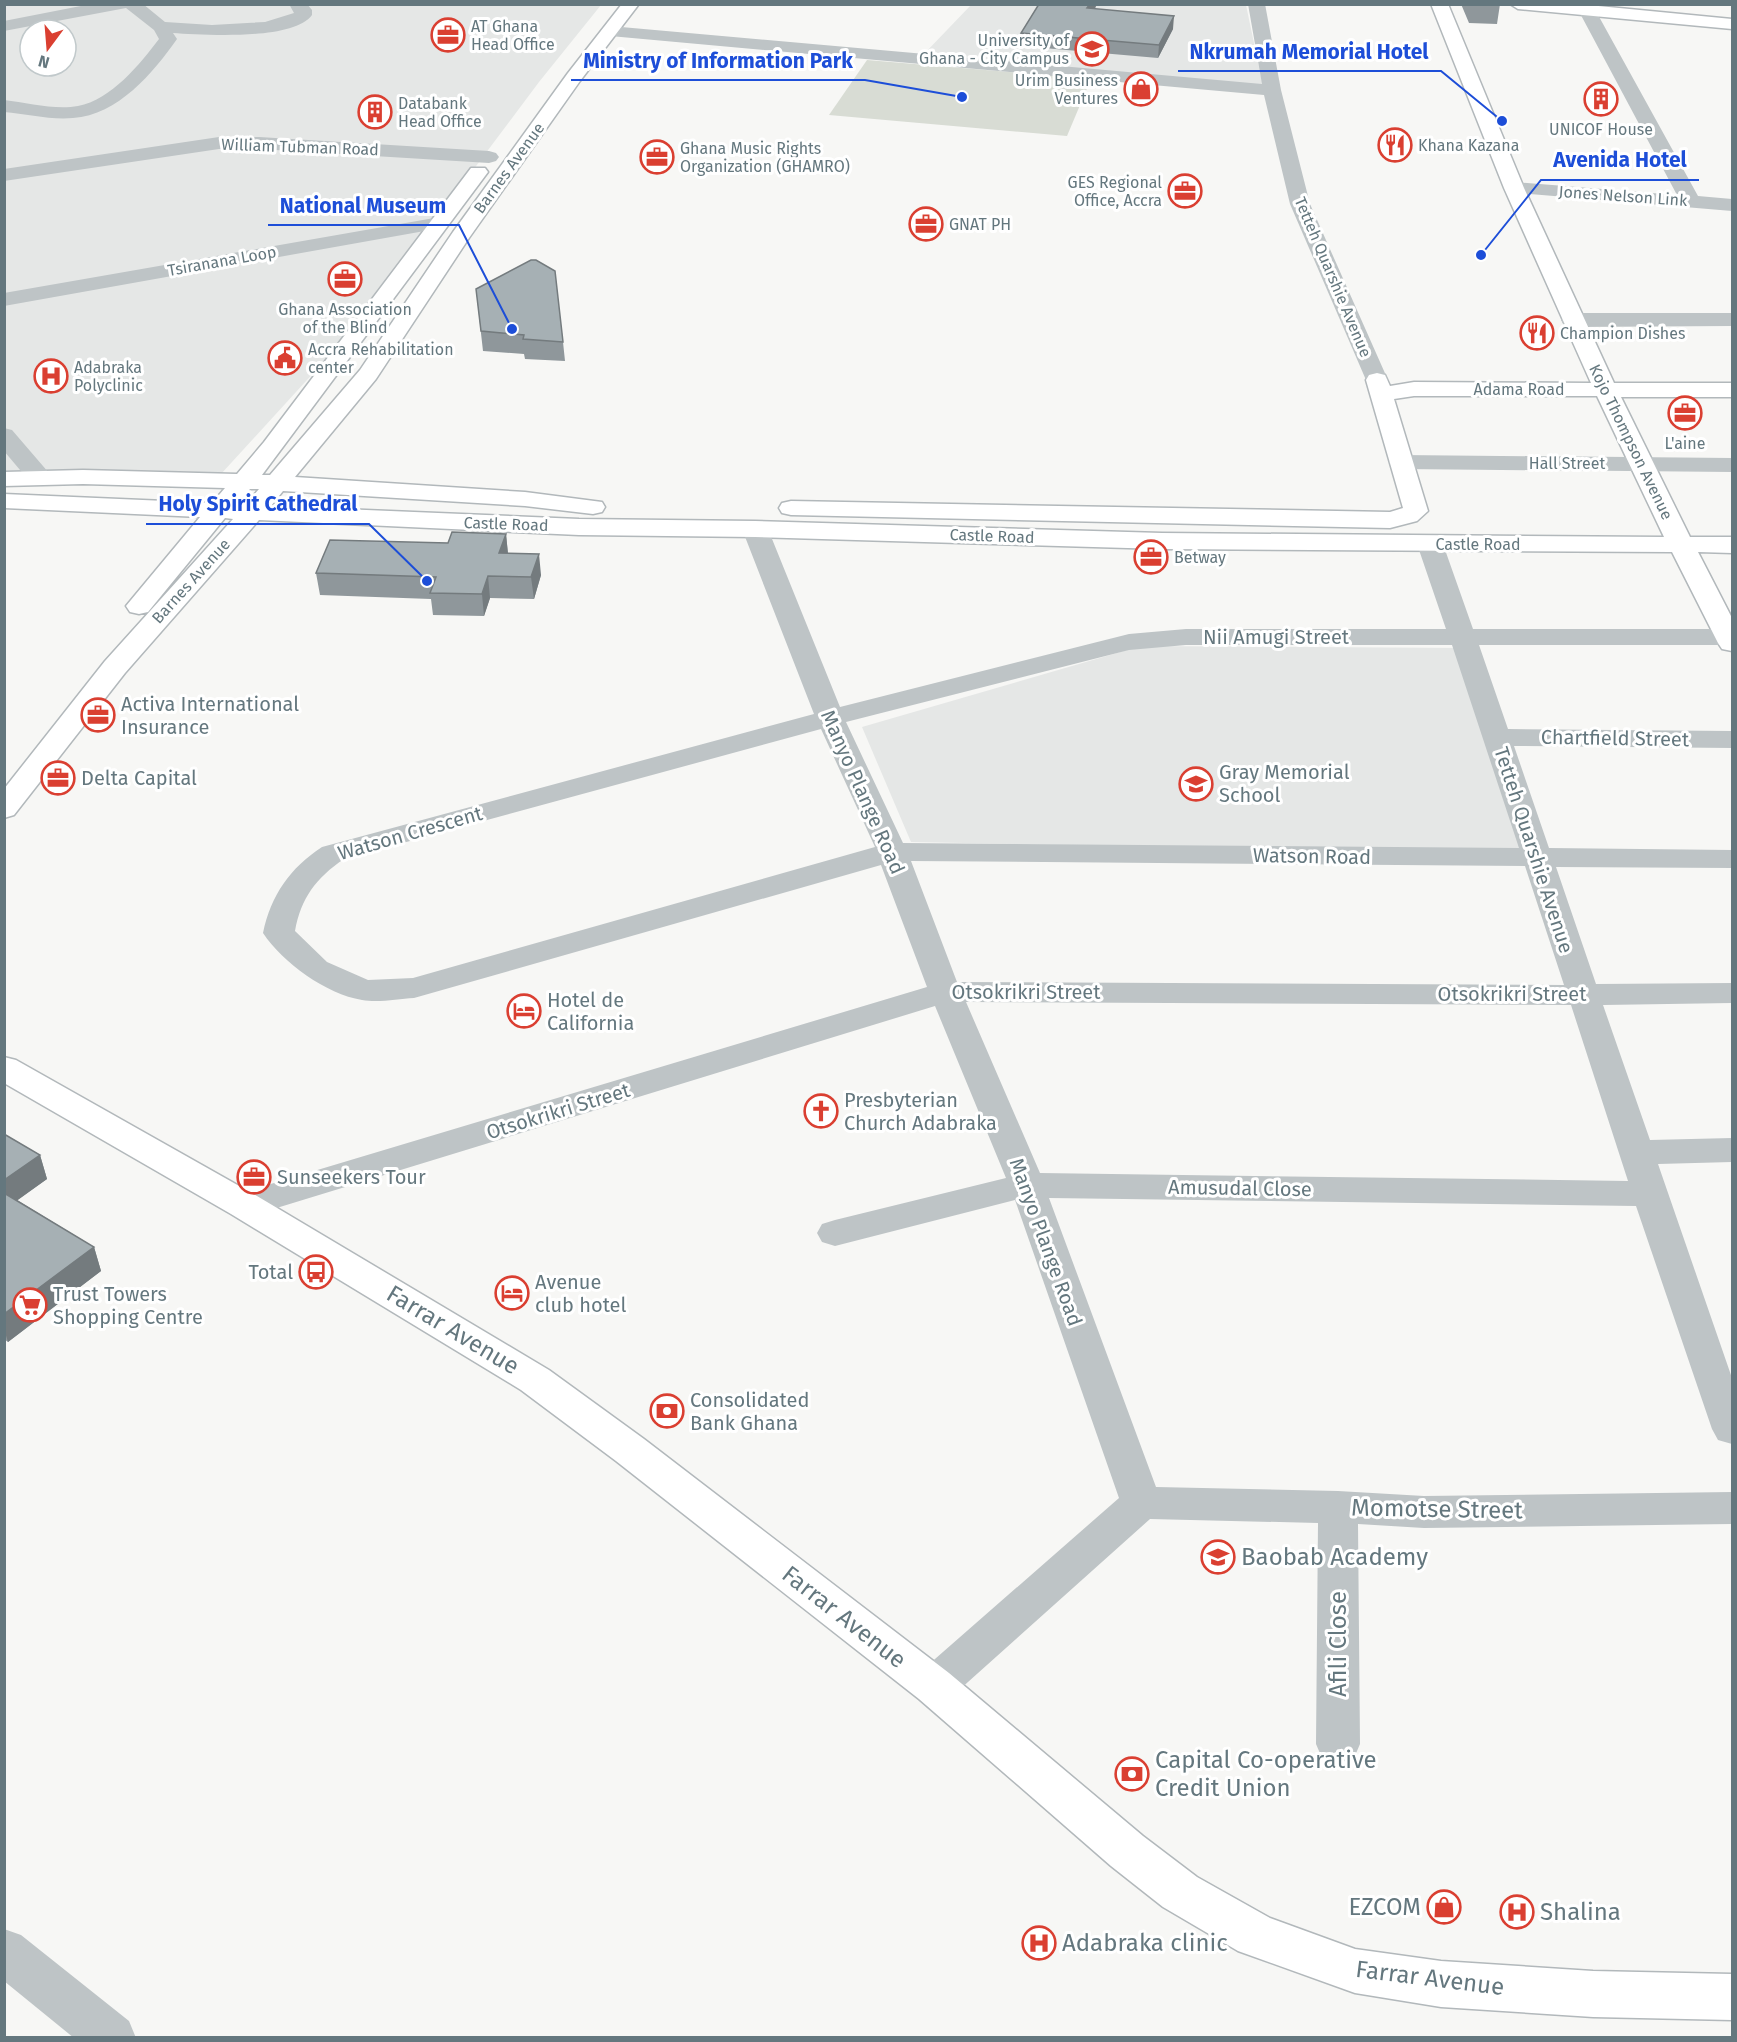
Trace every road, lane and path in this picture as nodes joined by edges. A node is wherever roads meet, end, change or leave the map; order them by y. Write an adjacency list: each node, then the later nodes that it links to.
1 (121, 4): 10 (street)
2 (132, 4): 11 (street)
3 (297, 4): 11 (street)
4 (632, 4): 12 (main road, Barnes Avenue)
5 (1256, 4): 13 (street, Tetteh Quarshie Avenue)
6 (1439, 4): 17 (main road, Kojo Thompson Avenue)
7 (1518, 4): 8 (main road)
8 (1584, 7): 9 (main road); 18 (street)
9 (1732, 24)
10 (4, 26)
11 (160, 27): 14 (street)
12 (610, 31): 13 (street); 29 (main road, Barnes Avenue)
13 (1272, 90): 24 (street, Tetteh Quarshie Avenue)
14 (4, 106)
15 (493, 152): 16 (street, William Tubman Road); 20 (main road, Barnes Avenue)
16 (4, 175)
17 (1514, 188): 18 (street, Jones Nelson Link); 22 (main road, Kojo Thompson Avenue)
18 (1691, 202): 19 (street, Jones Nelson Link)
19 (1732, 205)
20 (440, 223): 21 (street, Tsiranana Loop); 28 (main road, Barnes Avenue)
21 (4, 300)
22 (1572, 320): 23 (street); 25 (main road, Kojo Thompson Avenue)
23 (1732, 320)
24 (1380, 389): 25 (main road, Adama Road); 30 (main road, Tetteh Quarshie Avenue)
25 (1605, 390): 26 (main road, Adama Road); 31 (main road, Kojo Thompson Avenue)
26 (1731, 392)
27 (4, 435): 33 (street)
28 (272, 447): 35 (main road); 38 (main road, Barnes Avenue)
29 (300, 455): 36 (main road); 38 (main road, Barnes Avenue)
30 (1401, 462): 31 (street, Hall Street); 43 (main road, Tetteh Quarshie Avenue)
31 (1642, 464): 32 (street, Hall Street); 50 (main road, Kojo Thompson Avenue)
32 (1732, 465)
33 (40, 478): 34 (main road, Castle Road); 35 (main road, Castle Road)
34 (4, 479)
35 (161, 479): 38 (main road, Castle Road)
36 (328, 486): 38 (main road, Castle Road); 41 (main road, Castle Road)
37 (4, 492): 38 (main road)
38 (251, 494): 41 (main road); 42 (main road, Castle Road); 44 (main road, Castle Road); 49 (main road, Barnes Avenue)
39 (4, 501): 40 (main road, Castle Road)
40 (109, 506): 42 (main road, Castle Road); 52 (main road)
41 (578, 507): 45 (main road, Castle Road)
42 (218, 511): 52 (main road, Barnes Avenue)
43 (1416, 511): 45 (main road, Castle Road)
44 (295, 515): 46 (main road, Castle Road); 49 (main road)
45 (1160, 515): 47 (main road)
46 (755, 529): 47 (main road, Castle Road); 55 (street, Manyo Plange Road)
47 (1162, 541): 48 (main road, Castle Road)
48 (1430, 544): 50 (main road, Castle Road); 53 (street, Tetteh Quarshie Avenue)
49 (223, 545): 59 (main road, Barnes Avenue)
50 (1681, 545): 51 (main road, Castle Road); 54 (main road, Kojo Thompson Avenue)
51 (1732, 545)
52 (188, 549): 58 (main road, Barnes Avenue)
53 (1463, 638): 54 (street, Nii Amugi Street); 55 (street, Nii Amugi Street); 56 (street, Tetteh Quarshie Avenue)
54 (1732, 639)
55 (830, 718): 60 (street, Manyo Plange Road); 60 (street, Watson Crescent)
56 (1497, 737): 57 (street, Chartfield Street); 61 (street, Tetteh Quarshie Avenue)
57 (1732, 739)
58 (4, 774)
59 (4, 809)
60 (892, 852): 61 (street, Watson Road); 63 (street, Manyo Plange Road)
61 (1537, 858): 62 (street, Watson Road); 65 (street, Tetteh Quarshie Avenue)
62 (1732, 859)
63 (945, 992): 65 (street, Otsokrikri Street); 69 (street, Manyo Plange Road); 71 (street, Otsokrikri Street)
64 (1732, 993): 65 (street, Otsokrikri Street)
65 (1582, 995): 68 (street, Tetteh Quarshie Avenue)
66 (4, 1068): 71 (main road, Farrar Avenue)
67 (1732, 1150): 68 (street)
68 (1635, 1152): 70 (street, Tetteh Quarshie Avenue)
69 (1027, 1185): 70 (street, Amusudal Close); 72 (street, Amusudal Close); 74 (street, Manyo Plange Road)
70 (1650, 1194): 73 (street, Tetteh Quarshie Avenue)
71 (244, 1205): 77 (main road, Farrar Avenue)
72 (835, 1233)
73 (1732, 1429)
74 (1141, 1503): 75 (street, Momotse Street); 77 (street)
75 (1338, 1507): 76 (street, Momotse Street); 78 (street, Afili Close)
76 (1732, 1508)
77 (934, 1686): 80 (main road, Farrar Avenue)
78 (1338, 1744)
79 (4, 1951): 81 (street)
80 (1732, 1997)
81 (112, 2037)

